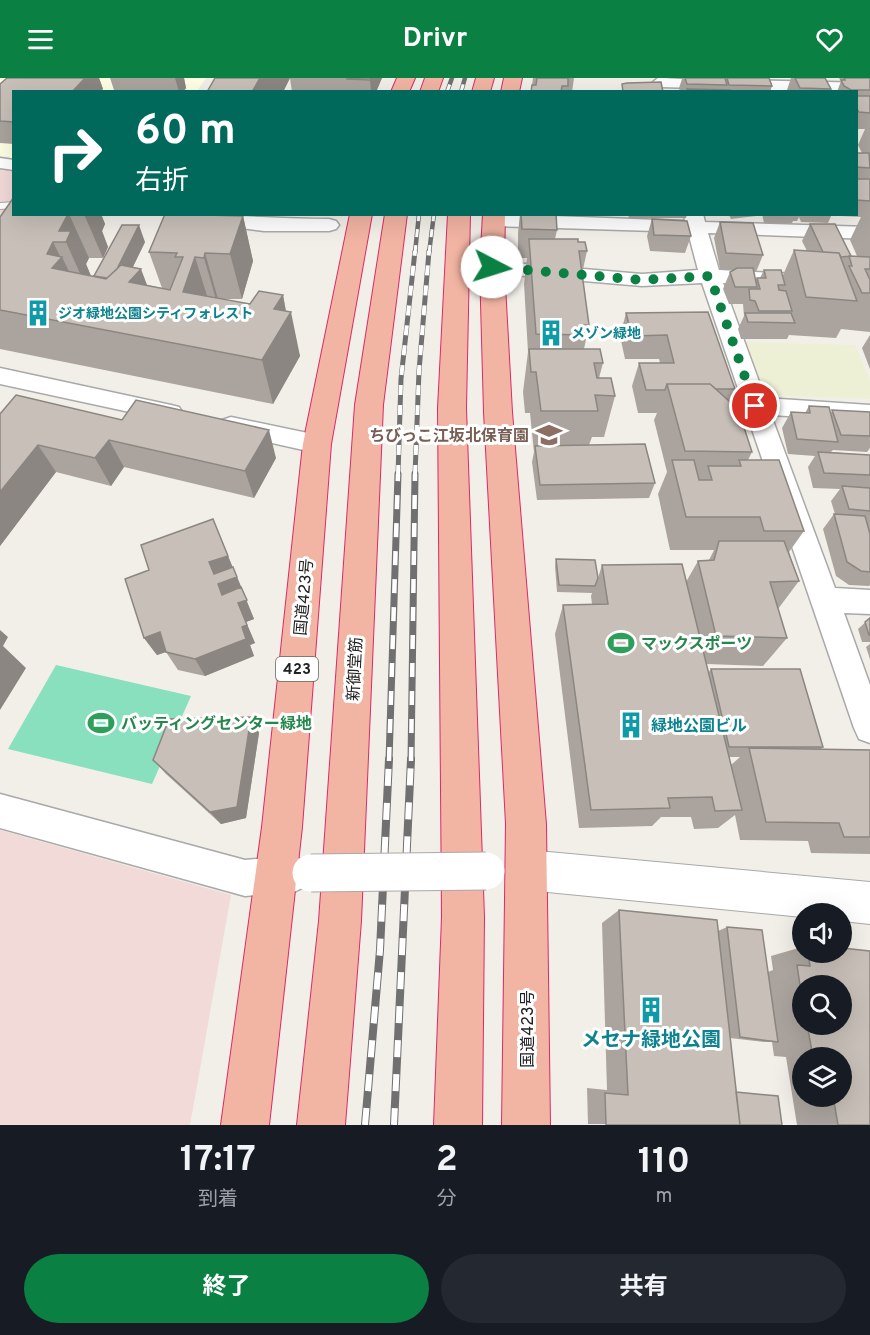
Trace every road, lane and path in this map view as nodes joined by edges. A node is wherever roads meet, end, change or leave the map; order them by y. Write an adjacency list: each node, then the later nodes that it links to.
1 (662, 84): 3 (street)
2 (870, 88): 3 (street)
3 (777, 89)
4 (195, 216): 8 (street)
5 (396, 216): 27 (highway, 新御堂筋)
6 (459, 216): 28 (highway)
7 (494, 217): 9 (street); 12 (highway, 国道423号)
8 (345, 220): 18 (highway, 国道423号 / 423)
9 (694, 220): 10 (street); 13 (street)
10 (836, 223): 11 (street); 14 (street)
11 (870, 233)
12 (492, 267): 13 (street); 23 (highway, 国道423号)
13 (710, 276): 14 (street); 16 (street)
14 (867, 284)
15 (0, 376): 18 (street)
16 (755, 406): 17 (street); 19 (street)
17 (870, 412)
18 (317, 444): 24 (highway, 国道423号 / 423)
19 (826, 600): 20 (street); 21 (street)
20 (870, 602)
21 (870, 728)
22 (0, 811): 24 (street)
23 (527, 870): 24 (street, bridge); 25 (street); 29 (highway, 国道423号)
24 (277, 876): 26 (highway, 国道423号 / 423)
25 (870, 903)
26 (245, 1125)
27 (321, 1125)
28 (458, 1125)
29 (526, 1125)

